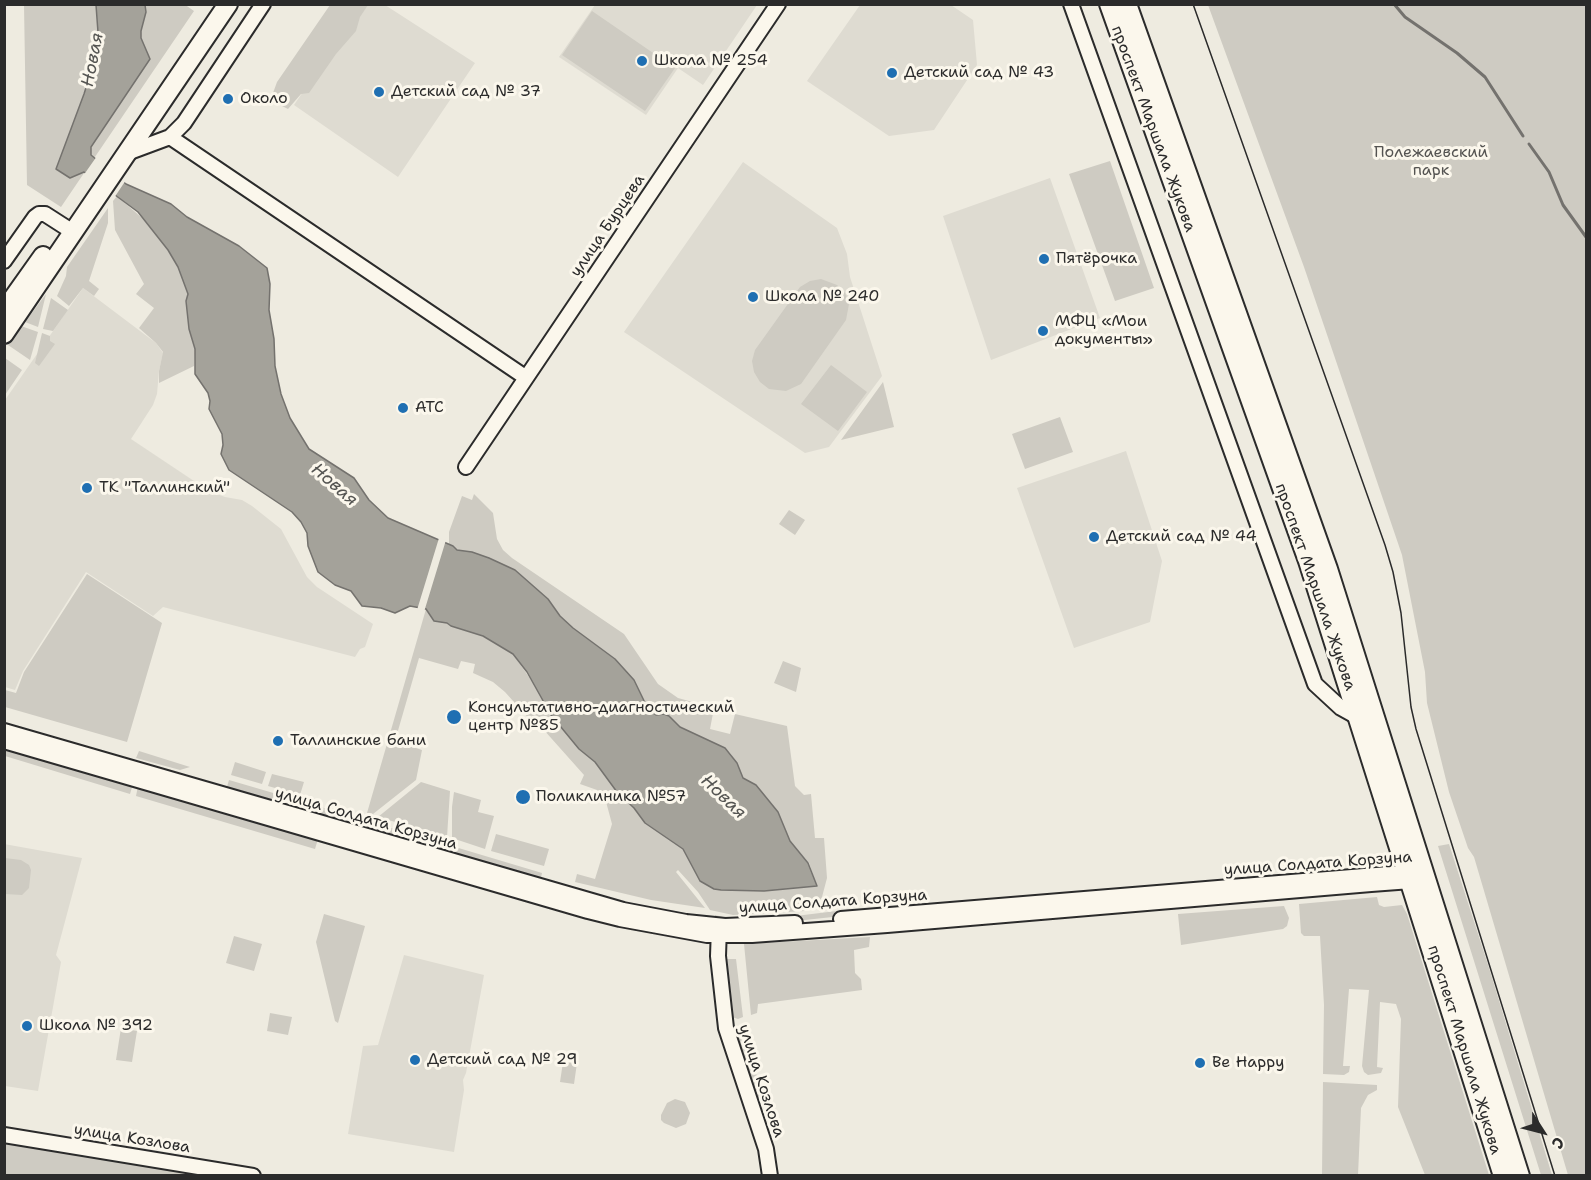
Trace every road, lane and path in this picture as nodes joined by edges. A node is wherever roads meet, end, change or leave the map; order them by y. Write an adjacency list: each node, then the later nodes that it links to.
1 (213, 4): 9 (main road)
2 (228, 4): 9 (main road)
3 (263, 4): 8 (street)
4 (778, 4): 16 (street, улица Бурцева)
5 (1071, 4): 18 (street)
6 (1109, 4): 18 (main road, проспект Маршала Жукова)
7 (1127, 4): 21 (main road, проспект Маршала Жукова)
8 (170, 137): 9 (street); 16 (street)
9 (120, 156): 10 (main road)
10 (69, 229): 11 (street); 12 (main road); 15 (main road)
11 (4, 261)
12 (26, 280): 13 (street); 14 (main road)
13 (4, 291)
14 (4, 311)
15 (4, 334)
16 (525, 377): 17 (street, улица Бурцева)
17 (466, 467)
18 (1359, 718): 21 (main road, проспект Маршала Жукова)
19 (4, 731): 22 (street, улица Солдата Корзуна)
20 (4, 741): 22 (street, улица Солдата Корзуна)
21 (1415, 875): 22 (street, улица Солдата Корзуна); 26 (main road, проспект Маршала Жукова); 27 (main road, проспект Маршала Жукова)
22 (719, 930): 25 (street, улица Козлова)
23 (4, 1135): 24 (street, улица Козлова)
24 (253, 1176)
25 (770, 1176)
26 (1503, 1176)
27 (1520, 1176)

